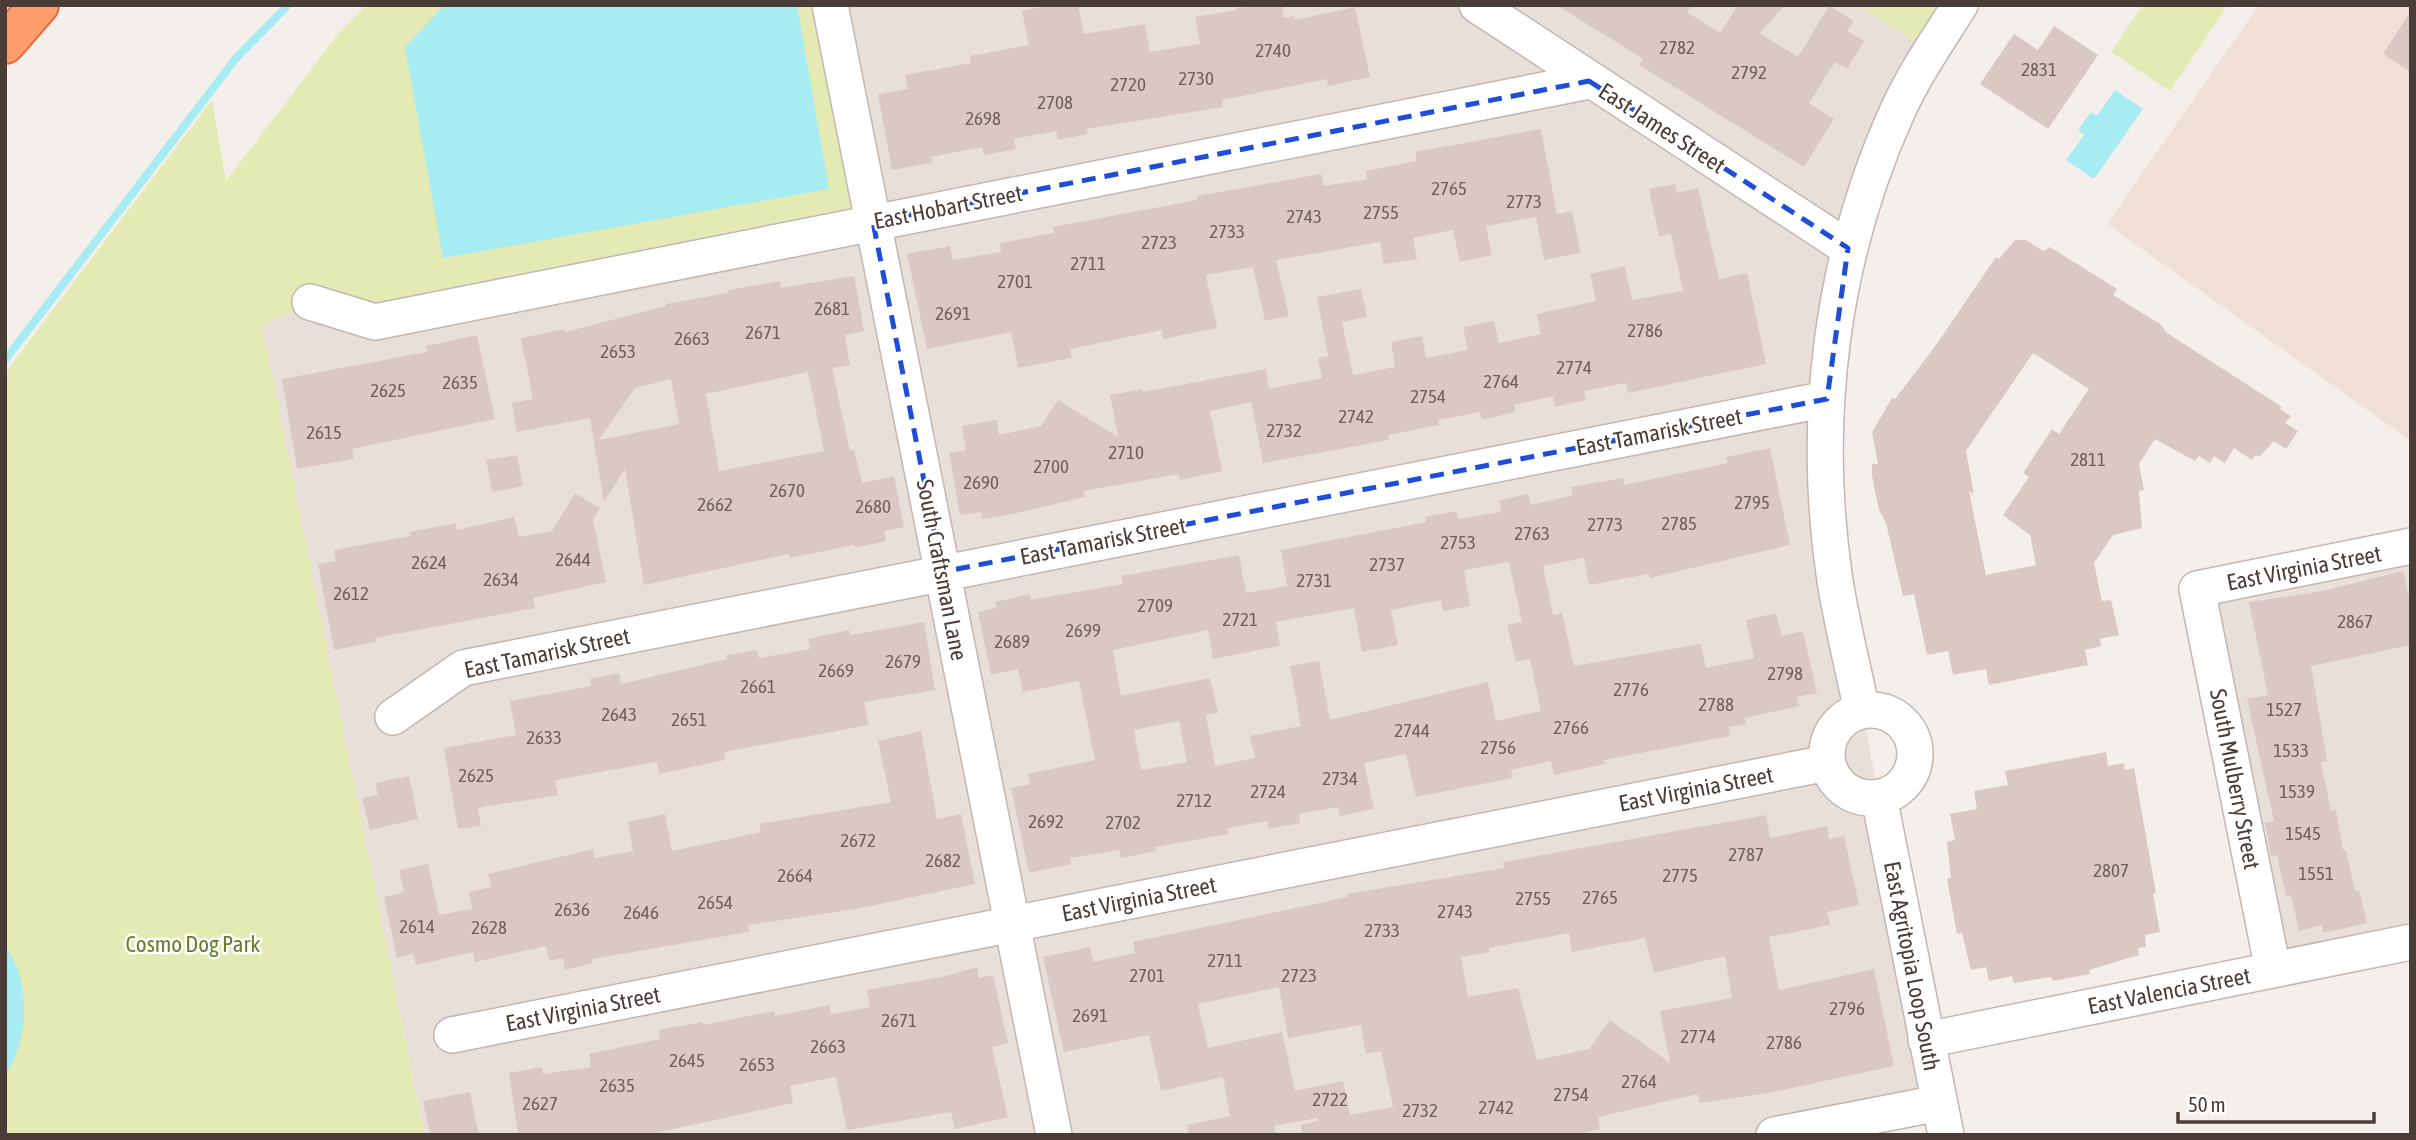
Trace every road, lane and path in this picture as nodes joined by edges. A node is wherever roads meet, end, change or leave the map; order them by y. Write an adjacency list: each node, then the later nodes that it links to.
1 (39, 5): 5 (highway)
2 (830, 5): 7 (street, South Craftsman Lane)
3 (1477, 5): 6 (street, East James Street)
4 (1959, 5): 8 (street)
5 (5, 44)
6 (1589, 80): 7 (street, East Hobart Street); 8 (street, East James Street)
7 (873, 222): 9 (street, East Hobart Street); 12 (street, South Craftsman Lane)
8 (1848, 248): 10 (street)
9 (310, 302)
10 (1827, 399): 12 (street, East Tamarisk Street); 14 (street)
11 (2411, 547): 13 (street, East Virginia Street)
12 (942, 572): 15 (street, East Tamarisk Street); 18 (street, South Craftsman Lane)
13 (2197, 589): 20 (street, South Mulberry Street)
14 (1862, 710): 16 (street); 17 (street)
15 (393, 717)
16 (1827, 763): 17 (street); 18 (street, East Virginia Street)
17 (1879, 797): 22 (street, East Agritopia Loop South)
18 (1012, 924): 21 (street, East Virginia Street); 24 (street, South Craftsman Lane)
19 (2411, 942): 20 (street, East Valencia Street)
20 (2273, 970): 22 (street, East Valencia Street)
21 (452, 1035)
22 (1926, 1040): 23 (street, East Agritopia Loop South)
23 (1942, 1119): 25 (street)
24 (1054, 1135)
25 (1774, 1135)

